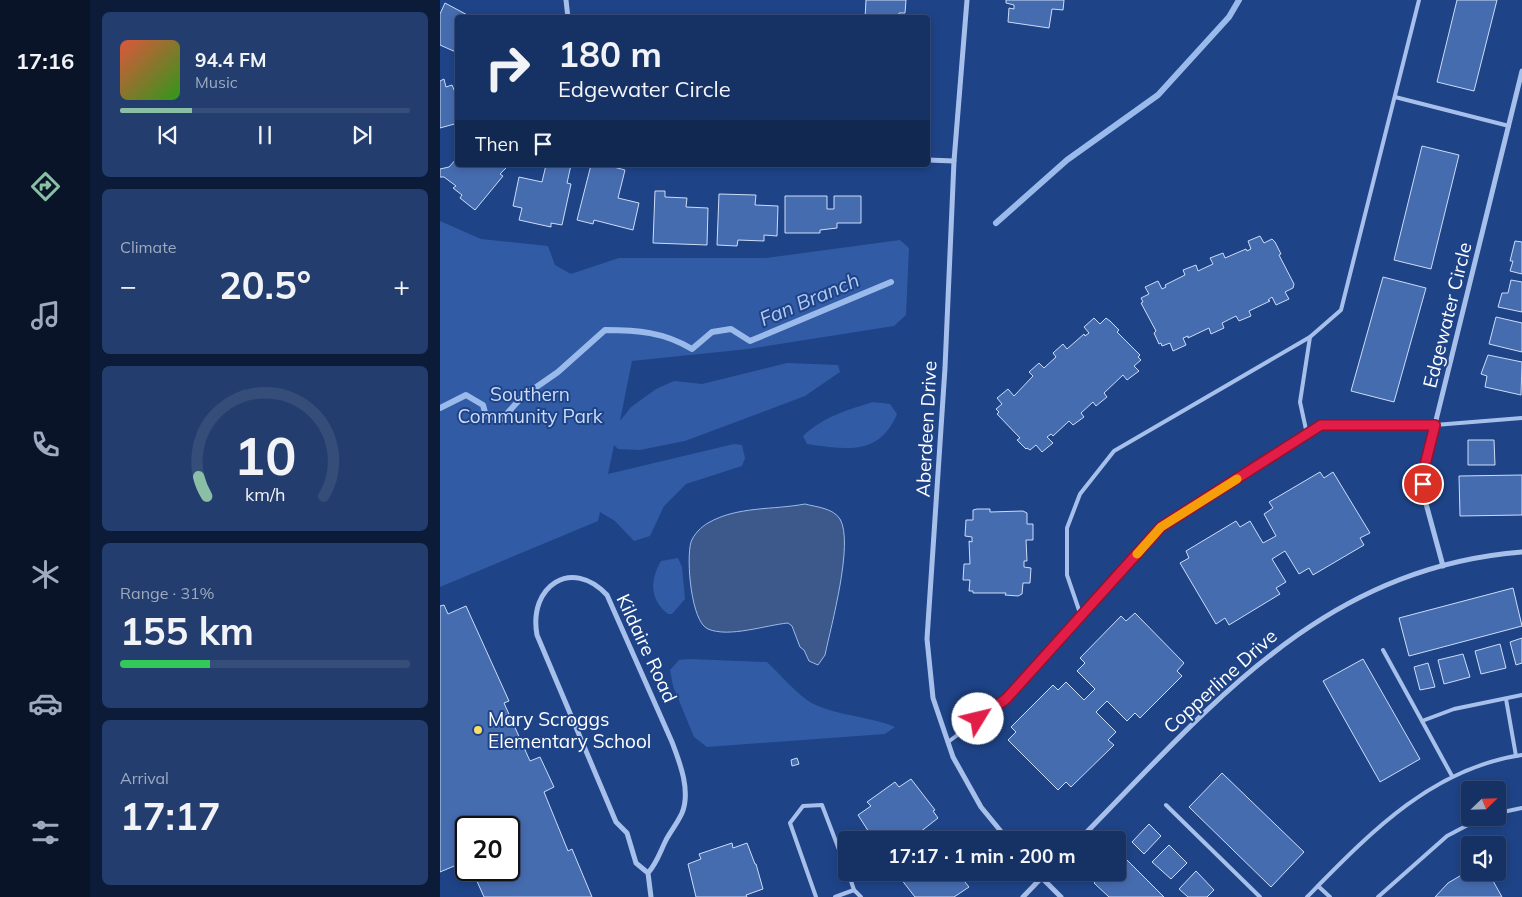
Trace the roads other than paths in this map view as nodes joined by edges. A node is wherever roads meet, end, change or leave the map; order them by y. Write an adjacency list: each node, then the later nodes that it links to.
1 (566, 0): 4 (street)
2 (967, 0): 9 (street, Aberdeen Drive)
3 (1419, 0): 6 (lane)
4 (568, 15)
5 (1522, 71): 7 (street, Edgewater Circle)
6 (1395, 97): 7 (lane); 10 (lane)
7 (1509, 126): 12 (street, Edgewater Circle)
8 (930, 160): 9 (street)
9 (954, 161): 21 (street, Aberdeen Drive)
10 (1310, 337): 13 (lane); 16 (lane)
11 (1522, 418): 12 (lane)
12 (1435, 425): 13 (lane); 15 (street, Edgewater Circle)
13 (1307, 434): 16 (lane)
14 (1522, 552): 15 (street, Copperline Drive)
15 (1443, 566): 30 (street, Copperline Drive)
16 (1081, 616): 21 (lane)
17 (1383, 650): 20 (lane)
18 (1522, 695): 19 (lane)
19 (1506, 699): 20 (lane); 23 (lane)
20 (1422, 721): 24 (lane)
21 (948, 742): 29 (street, Aberdeen Drive)
22 (1522, 755): 23 (lane)
23 (1516, 756): 24 (lane)
24 (1452, 776): 36 (lane)
25 (1166, 805): 44 (lane)
26 (1522, 808): 27 (lane)
27 (1506, 811)
28 (1465, 826): 47 (lane)
29 (1001, 831)
30 (1088, 831)
31 (838, 847): 39 (lane)
32 (648, 873): 32 (street, Kildaire Road); 38 (street)
33 (851, 881): 37 (lane)
34 (1038, 881): 42 (street)
35 (1044, 881): 43 (street)
36 (1318, 886): 45 (lane); 46 (lane)
37 (854, 890): 40 (lane); 41 (lane)
38 (651, 897)
39 (816, 897)
40 (835, 897)
41 (861, 897)
42 (1023, 897)
43 (1061, 897)
44 (1260, 897)
45 (1307, 897)
46 (1330, 897)
47 (1378, 897)

